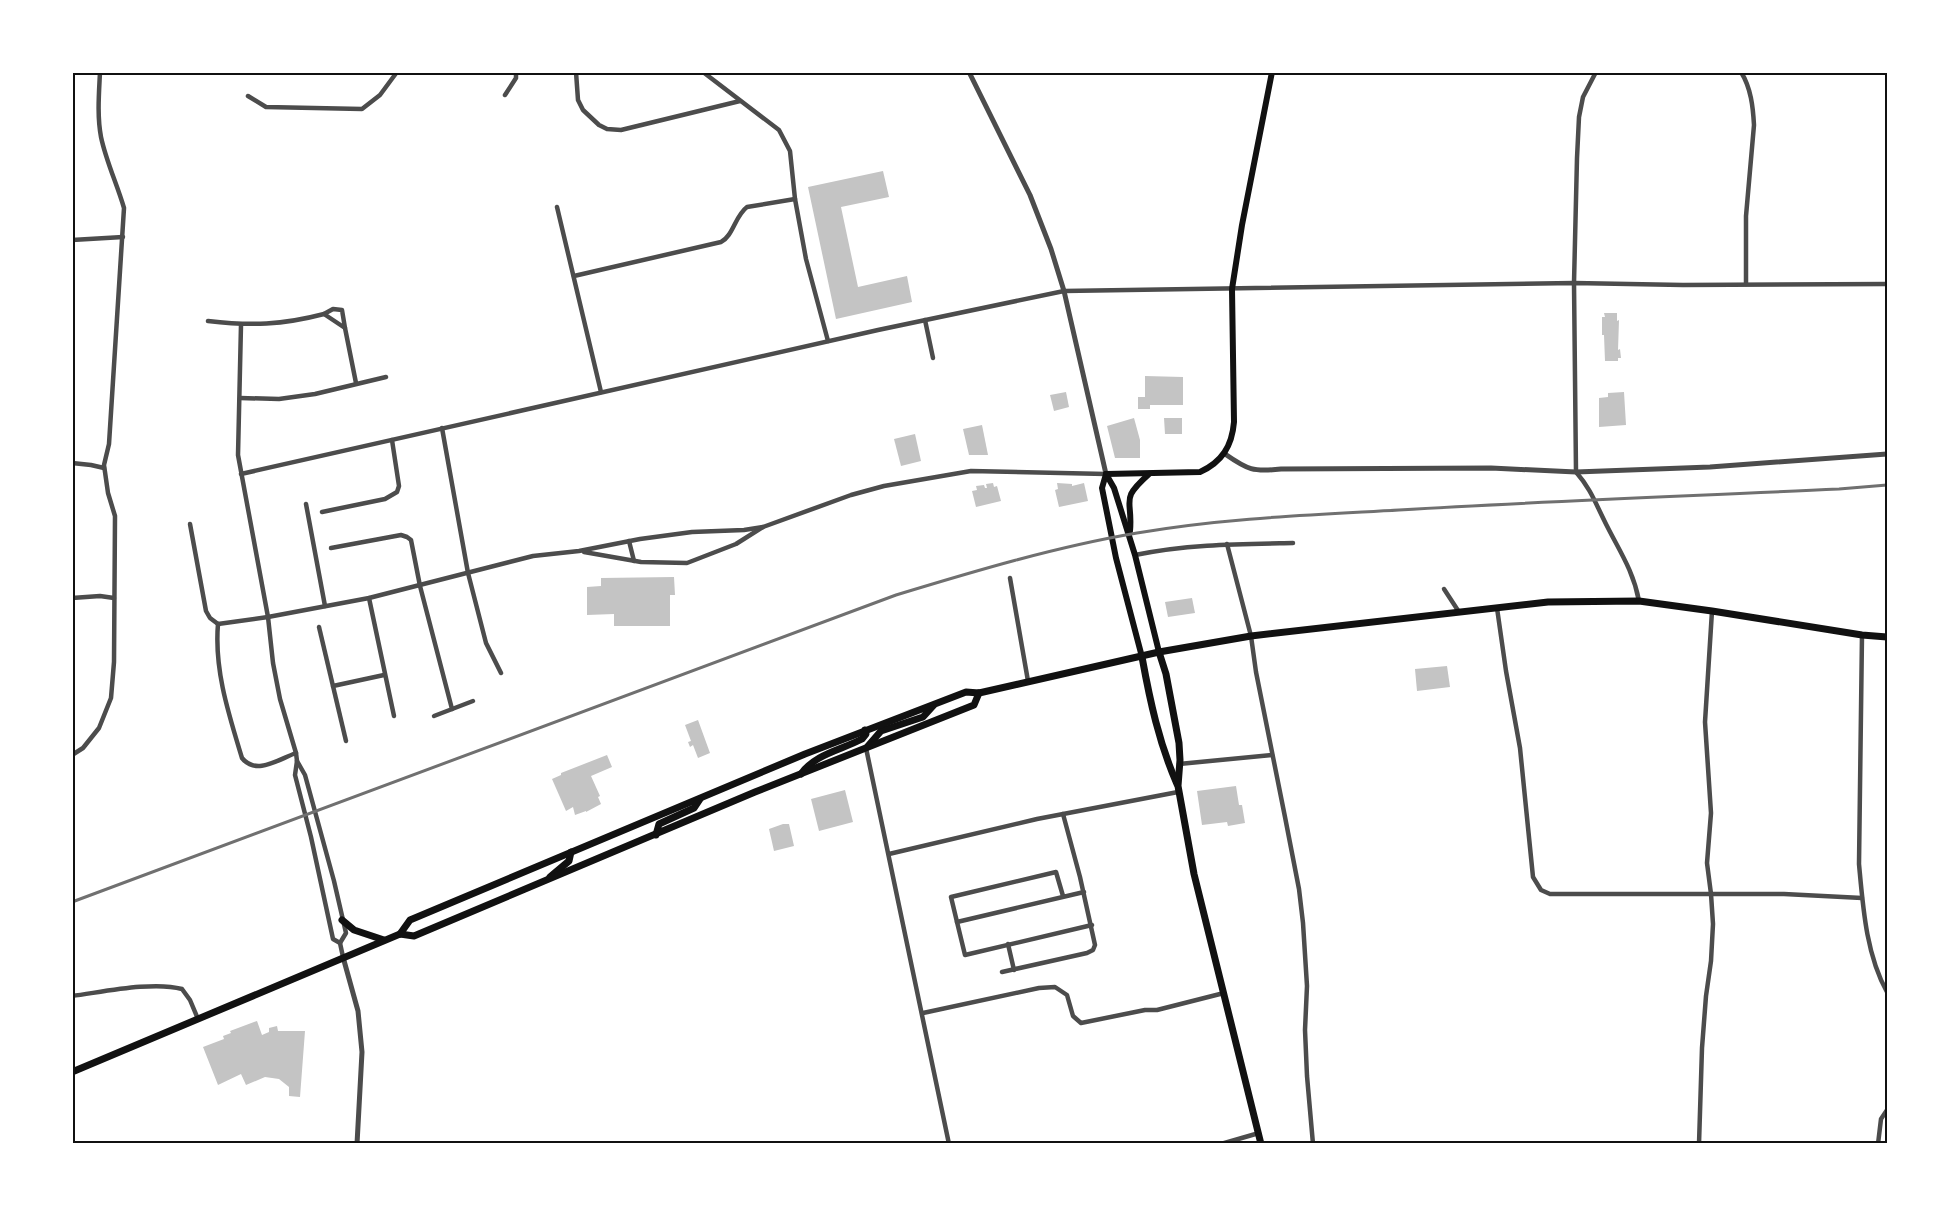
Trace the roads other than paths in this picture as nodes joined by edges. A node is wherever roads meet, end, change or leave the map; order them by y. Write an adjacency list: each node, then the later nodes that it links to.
1 (100, 72): 15 (street)
2 (397, 72): 11 (street)
3 (516, 72): 10 (street)
4 (576, 72): 12 (street)
5 (703, 72): 12 (street)
6 (969, 72): 22 (street)
7 (1272, 72): 21 (main road)
8 (1596, 72): 18 (street)
9 (1741, 72): 20 (street)
10 (505, 95)
11 (248, 96)
12 (740, 101): 13 (street)
13 (795, 199): 17 (street); 28 (street)
14 (557, 207): 17 (street)
15 (123, 237): 16 (street); 39 (street)
16 (72, 240)
17 (573, 276): 32 (street)
18 (1574, 283): 20 (street); 21 (street); 40 (street)
19 (1887, 284): 20 (street)
20 (1746, 285)
21 (1232, 289): 22 (street); 36 (main road)
22 (1064, 291): 24 (street); 42 (street)
23 (324, 314): 26 (street); 27 (street); 27 (street)
24 (925, 320): 28 (street); 29 (street)
25 (208, 321): 26 (street)
26 (241, 325): 33 (street)
27 (345, 328): 31 (street)
28 (828, 341): 32 (street)
29 (933, 358)
30 (386, 377): 31 (street)
31 (356, 384): 33 (street)
32 (601, 392): 34 (street)
33 (240, 398): 41 (street)
34 (442, 428): 35 (street); 56 (street)
35 (392, 440): 41 (street); 45 (street)
36 (1225, 454): 40 (street); 43 (main road)
37 (1887, 454): 40 (street)
38 (72, 463): 39 (street)
39 (104, 468): 61 (street)
40 (1576, 472): 63 (street)
41 (241, 474): 68 (street)
42 (1106, 474): 43 (main road); 47 (street); 48 (main road); 75 (main road)
43 (1149, 474): 48 (main road)
44 (306, 504): 64 (street)
45 (322, 512)
46 (190, 524): 69 (street)
47 (763, 527): 49 (street); 55 (street)
48 (1129, 535): 54 (main road)
49 (629, 541): 53 (street); 55 (street)
50 (1293, 543): 51 (street)
51 (1227, 544): 54 (street); 72 (street)
52 (331, 548): 58 (street)
53 (579, 551): 55 (street); 56 (street)
54 (1135, 555): 74 (main road)
55 (634, 561)
56 (468, 573): 58 (street); 76 (street)
57 (1010, 578): 78 (street)
58 (420, 586): 62 (street); 83 (street)
59 (1444, 589): 67 (street)
60 (72, 598): 61 (street)
61 (114, 598): 90 (street)
62 (369, 598): 64 (street); 77 (street)
63 (1639, 601): 65 (main road); 66 (main road)
64 (325, 606): 68 (street)
65 (1497, 608): 67 (main road); 103 (street)
66 (1712, 611): 71 (main road); 103 (street)
67 (1459, 612): 72 (main road)
68 (268, 617): 69 (street); 89 (street)
69 (218, 624): 89 (street)
70 (319, 627): 79 (street)
71 (1862, 635): 73 (main road); 105 (street)
72 (1251, 636): 74 (main road); 91 (street)
73 (1887, 637)
74 (1159, 652): 75 (main road); 93 (main road)
75 (1142, 657): 78 (main road); 95 (main road)
76 (501, 673)
77 (384, 675): 79 (street); 84 (street)
78 (1028, 681): 80 (main road)
79 (333, 686): 87 (street)
80 (979, 693): 82 (main road); 88 (main road)
81 (473, 700): 83 (street)
82 (935, 704): 86 (main road); 88 (main road)
83 (452, 709): 85 (street)
84 (394, 716)
85 (434, 716)
86 (865, 730): 94 (main road); 96 (main road)
87 (346, 741)
88 (866, 748): 94 (main road); 100 (street)
89 (296, 753): 92 (street)
90 (72, 755)
91 (1272, 755): 93 (street); 128 (street)
92 (297, 761): 106 (street); 111 (street)
93 (1179, 764): 95 (main road)
94 (801, 774): 98 (main road)
95 (1178, 789): 97 (street); 117 (main road)
96 (702, 797): 98 (main road); 99 (main road)
97 (1063, 814): 100 (street); 102 (street)
98 (656, 835): 101 (main road)
99 (571, 852): 101 (main road); 109 (main road)
100 (889, 854): 119 (street)
101 (546, 881): 109 (main road)
102 (1084, 892): 104 (street); 108 (street)
103 (1711, 894): 105 (street); 129 (street)
104 (1063, 896): 107 (street); 107 (street)
105 (1862, 898): 116 (street)
106 (342, 920): 110 (main road); 111 (street)
107 (957, 922): 112 (street)
108 (1092, 925): 112 (street); 114 (street)
109 (400, 934): 110 (main road)
110 (384, 940): 113 (main road)
111 (340, 943): 113 (street)
112 (1008, 944): 114 (street)
113 (343, 957): 120 (main road); 124 (street)
114 (1014, 970): 115 (street)
115 (1002, 972)
116 (1887, 992)
117 (1224, 993): 119 (street); 123 (main road)
118 (72, 996): 120 (street)
119 (923, 1013): 125 (street)
120 (198, 1019): 121 (main road)
121 (72, 1072)
122 (1887, 1110): 130 (street)
123 (1259, 1133): 126 (street); 127 (main road)
124 (357, 1144)
125 (949, 1144)
126 (1221, 1144)
127 (1261, 1144)
128 (1313, 1144)
129 (1699, 1144)
130 (1878, 1144)

